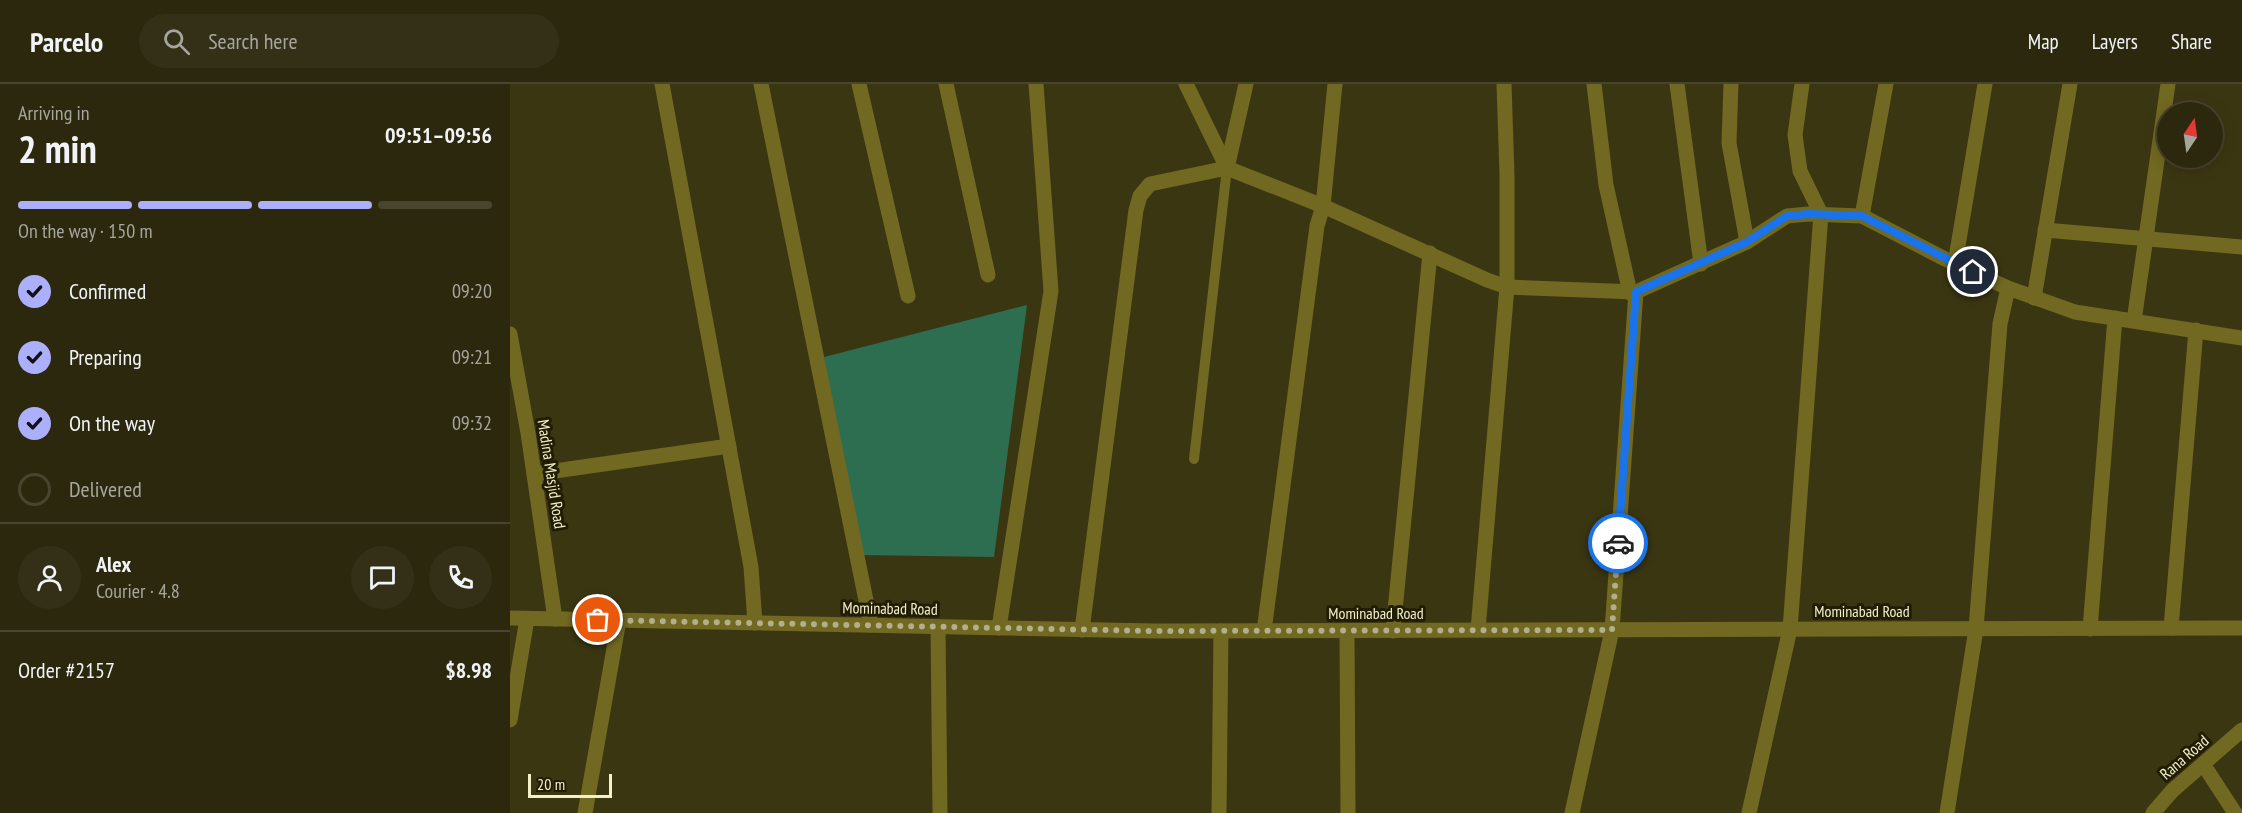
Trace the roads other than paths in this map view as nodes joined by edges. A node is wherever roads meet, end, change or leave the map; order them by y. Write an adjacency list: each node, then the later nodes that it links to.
1 (662, 84): 40 (street)
2 (761, 84): 48 (street)
3 (859, 84): 33 (street)
4 (946, 84): 29 (street)
5 (1036, 84): 50 (street)
6 (1186, 84): 18 (street)
7 (1246, 84): 18 (street)
8 (1335, 84): 19 (street)
9 (1504, 84): 30 (street)
10 (1594, 84): 32 (street)
11 (1677, 84): 27 (street)
12 (1731, 84): 24 (street)
13 (1802, 84): 20 (street)
14 (1886, 84): 21 (street)
15 (1985, 84): 28 (street)
16 (2070, 84): 22 (street)
17 (2168, 84): 23 (street)
18 (1227, 168): 19 (street); 41 (lane); 56 (street)
19 (1323, 206): 26 (street); 61 (street)
20 (1821, 214): 21 (street); 24 (street); 53 (street)
21 (1862, 216): 28 (street)
22 (2046, 230): 23 (street); 34 (street)
23 (2146, 238): 25 (street); 36 (street)
24 (1747, 242): 27 (street)
25 (2242, 247)
26 (1430, 254): 30 (street); 62 (street)
27 (1701, 264): 32 (street)
28 (1955, 264): 31 (street)
29 (988, 275)
30 (1507, 287): 32 (street); 58 (street)
31 (2008, 288): 34 (street); 54 (street)
32 (1633, 292): 59 (street)
33 (908, 296)
34 (2034, 298): 35 (street)
35 (2115, 318): 36 (street); 55 (street)
36 (2134, 321): 37 (street)
37 (2196, 330): 39 (street); 51 (street)
38 (510, 334): 42 (street, Madina Masjid Road)
39 (2242, 338)
40 (729, 446): 42 (street); 47 (street)
41 (1194, 459)
42 (534, 474): 45 (street, Madina Masjid Road)
43 (510, 618): 44 (street, Mominabad Road)
44 (527, 619): 45 (street, Mominabad Road); 63 (street)
45 (555, 619): 46 (street, Mominabad Road)
46 (619, 620): 47 (street, Mominabad Road); 66 (street)
47 (755, 623): 48 (street, Mominabad Road)
48 (871, 626): 49 (street, Mominabad Road)
49 (938, 627): 50 (street, Mominabad Road); 67 (street)
50 (999, 628): 56 (street, Mominabad Road)
51 (2171, 628): 52 (street, Mominabad Road); 55 (street, Mominabad Road)
52 (2242, 628)
53 (1790, 629): 54 (street, Mominabad Road); 59 (street, Mominabad Road); 71 (street)
54 (1976, 629): 55 (street, Mominabad Road); 72 (street)
55 (2090, 629)
56 (1082, 630): 60 (street, Mominabad Road)
57 (1347, 630): 61 (street, Mominabad Road); 62 (street, Mominabad Road); 69 (street)
58 (1478, 630): 59 (street, Mominabad Road); 62 (street, Mominabad Road)
59 (1612, 630): 70 (street)
60 (1221, 631): 61 (street, Mominabad Road); 68 (street)
61 (1264, 631)
62 (1393, 631)
63 (510, 720)
64 (2242, 730): 65 (street, Rana Road)
65 (2203, 764): 73 (street, Rana Road); 74 (street)
66 (585, 813)
67 (939, 813)
68 (1219, 813)
69 (1348, 813)
70 (1572, 813)
71 (1749, 813)
72 (1947, 813)
73 (2153, 813)
74 (2235, 813)

